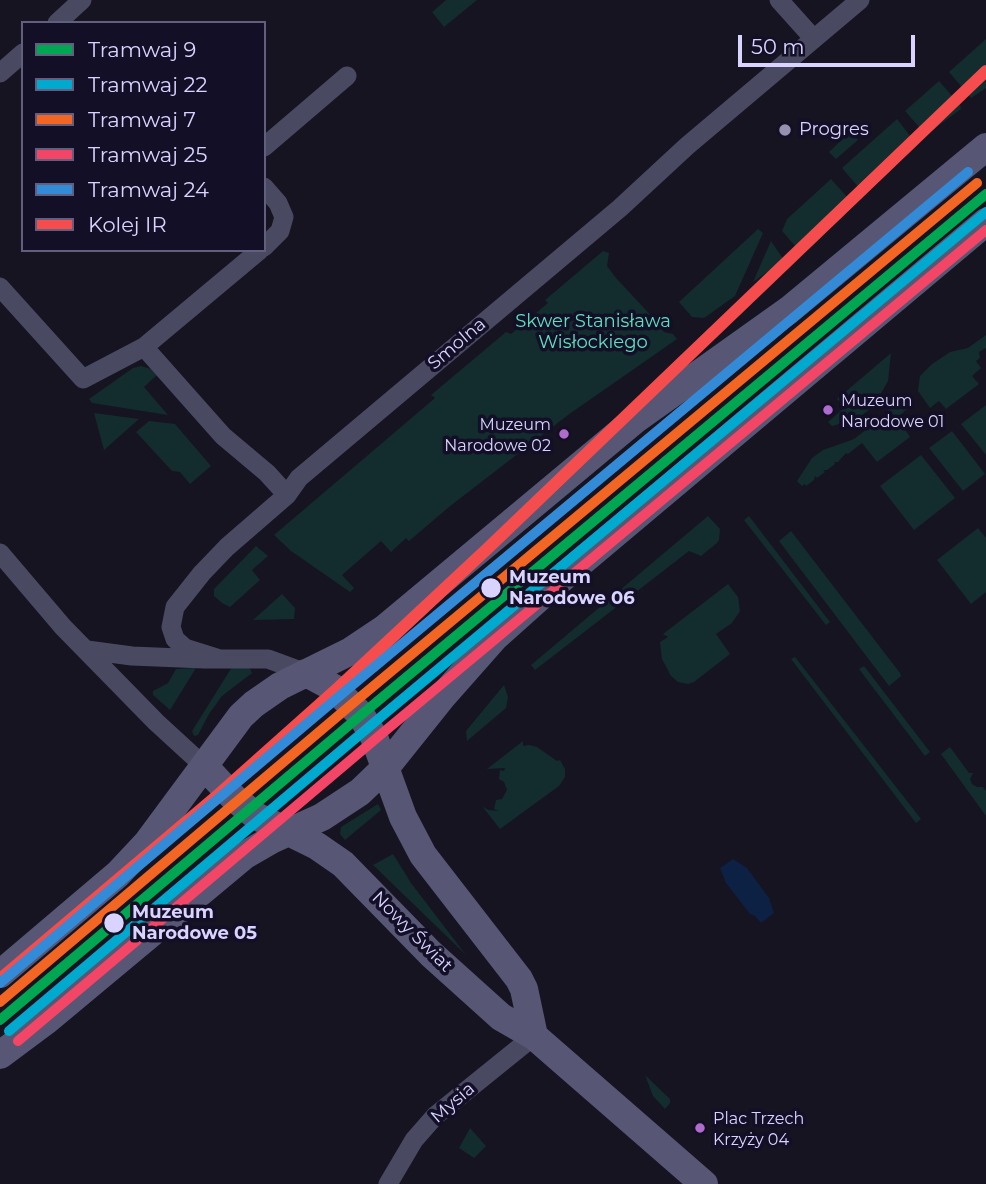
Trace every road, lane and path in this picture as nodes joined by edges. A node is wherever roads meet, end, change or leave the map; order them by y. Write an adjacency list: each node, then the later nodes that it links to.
1 (82, 0): 4 (street)
2 (779, 0): 5 (street)
3 (860, 0): 5 (street, Smolna)
4 (59, 21)
5 (814, 39): 17 (street, Smolna)
6 (21, 55): 7 (street)
7 (0, 73)
8 (347, 76): 9 (street)
9 (266, 144)
10 (986, 147): 21 (main road)
11 (266, 189): 13 (street)
12 (986, 222): 22 (main road)
13 (266, 245)
14 (258, 252): 16 (street)
15 (0, 287): 16 (street)
16 (144, 346): 17 (street)
17 (287, 495): 20 (street, Smolna)
18 (0, 553): 19 (street)
19 (87, 650): 20 (street); 23 (street)
20 (220, 659): 21 (street)
21 (306, 673): 22 (main road); 23 (main road)
22 (386, 767): 24 (main road); 26 (main road)
23 (205, 768): 24 (main road); 25 (main road)
24 (289, 831): 26 (main road, Nowy Świat); 27 (main road)
25 (0, 974)
26 (534, 1036): 28 (street, Mysia); 29 (main road, Nowy Świat)
27 (0, 1055)
28 (388, 1184)
29 (704, 1184)

